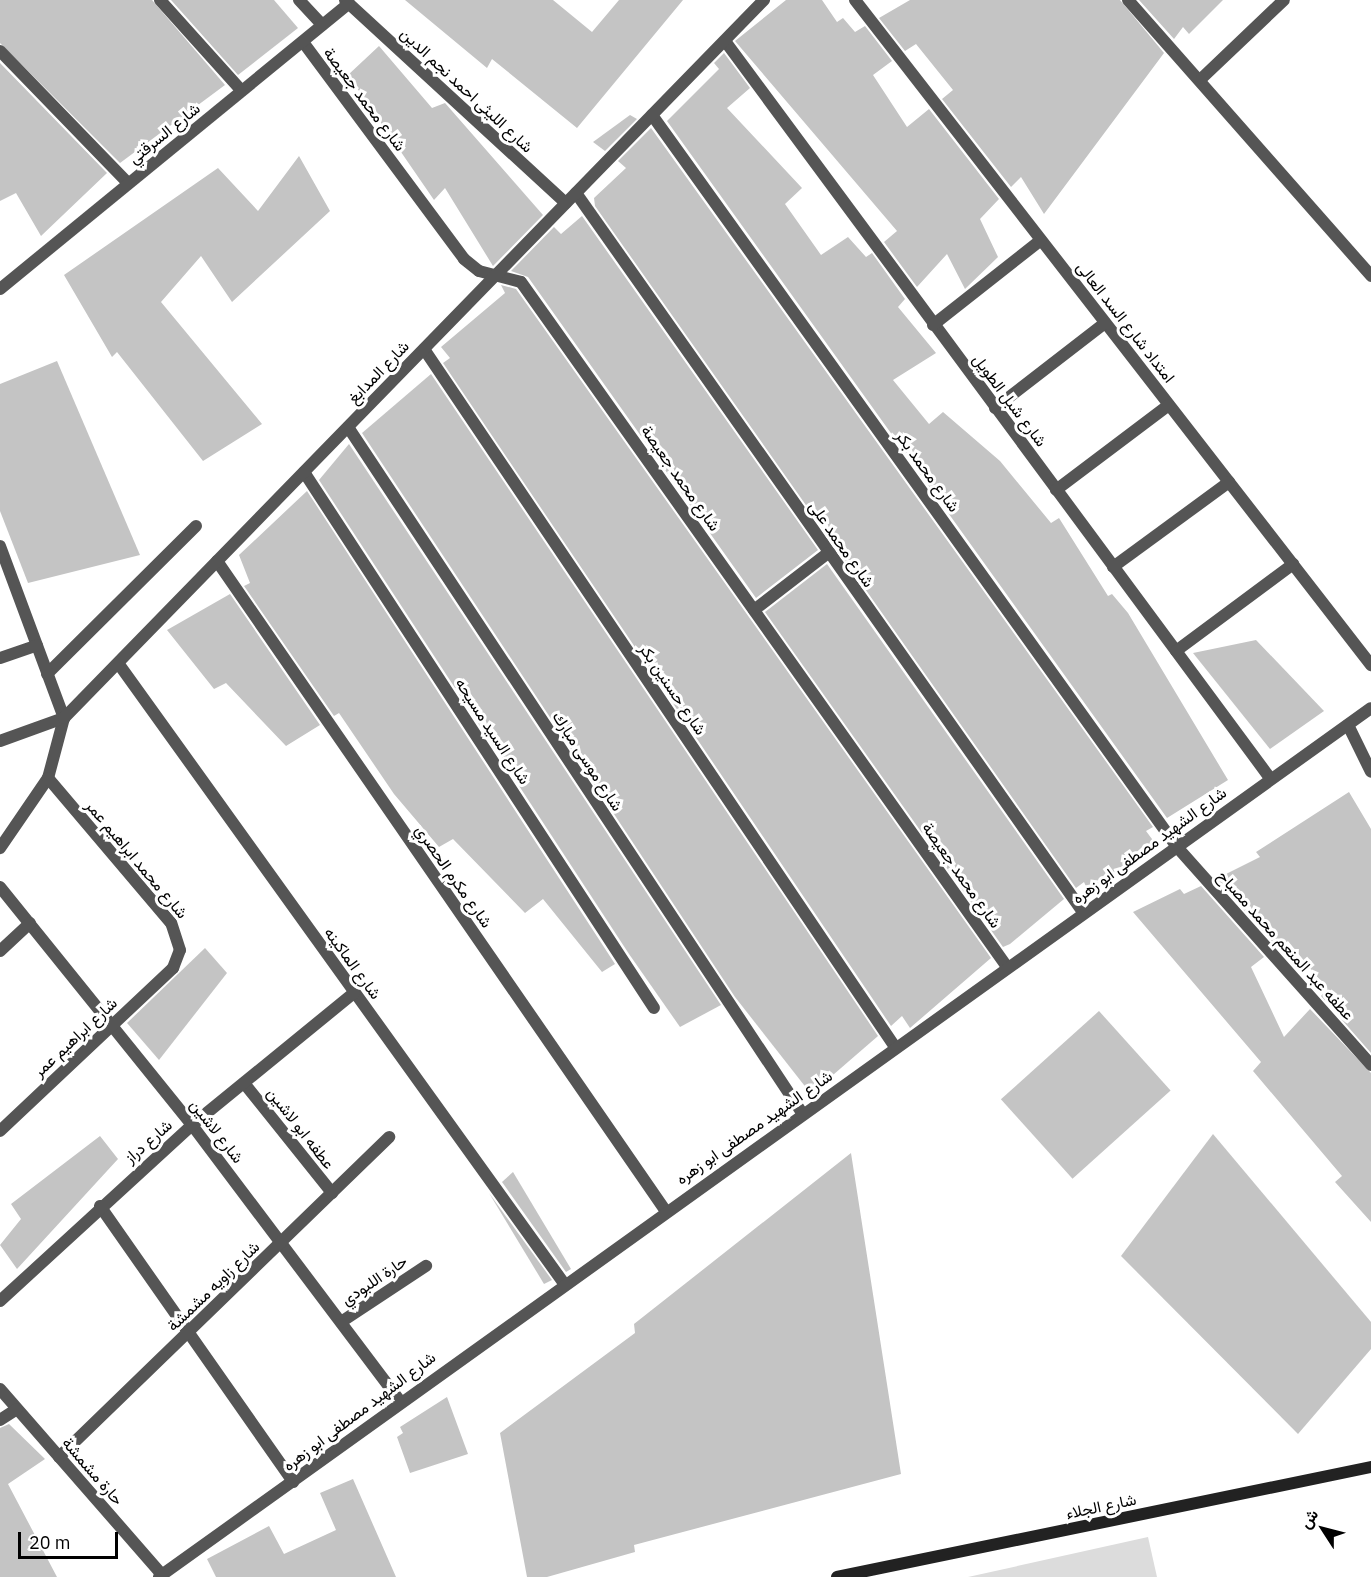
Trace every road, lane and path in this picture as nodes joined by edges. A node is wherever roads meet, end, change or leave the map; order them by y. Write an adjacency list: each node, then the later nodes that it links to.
1 (160, 0): 13 (street)
2 (299, 0): 8 (street)
3 (764, 0): 9 (street, شارع المدابغ)
4 (855, 0): 18 (street, امتداد شارع السد العالى)
5 (1128, 0): 12 (street)
6 (1284, 0): 12 (street)
7 (347, 2): 8 (street, شارع السرقتي); 17 (street, شارع الليثى احمد نجم الدين)
8 (322, 25): 10 (street, شارع السرقتي)
9 (724, 40): 14 (street, شارع المدابغ); 23 (street, شارع شبل الطويل)
10 (303, 42): 13 (street, شارع السرقتي); 19 (street, شارع محمد جعيصة)
11 (0, 51): 15 (street)
12 (1202, 78): 20 (street)
13 (242, 91): 15 (street, شارع السرقتي)
14 (652, 115): 16 (street, شارع المدابغ); 51 (street, شارع محمد بكر)
15 (128, 183): 21 (street, شارع السرقتي)
16 (576, 194): 17 (street, شارع المدابغ); 33 (street, شارع محمد على)
17 (566, 203): 19 (street, شارع المدابغ)
18 (1041, 240): 22 (street, امتداد شارع السد العالى); 23 (street)
19 (495, 276): 24 (street, شارع المدابغ); 37 (street, شارع محمد جعيصة)
20 (1371, 276)
21 (0, 289)
22 (1106, 323): 25 (street, امتداد شارع السد العالى); 26 (street)
23 (933, 325): 26 (street, شارع شبل الطويل)
24 (424, 349): 27 (street, شارع المدابغ); 62 (street, شارع حسنين بكر)
25 (1169, 405): 29 (street, امتداد شارع السد العالى); 30 (street)
26 (995, 408): 30 (street, شارع شبل الطويل)
27 (348, 427): 28 (street, شارع المدابغ); 65 (street, شارع موسى مبارك)
28 (304, 472): 34 (street, شارع المدابغ); 60 (street, شارع السيد مسيحه)
29 (1229, 482): 35 (street, امتداد شارع السد العالى); 36 (street)
30 (1056, 490): 36 (street, شارع شبل الطويل)
31 (196, 525): 43 (street)
32 (0, 546): 38 (street)
33 (828, 553): 37 (street); 54 (street, شارع محمد على)
34 (217, 561): 41 (street, شارع المدابغ); 71 (street, شارع مكرم الحصري)
35 (1293, 564): 39 (street); 42 (street, امتداد شارع السد العالى)
36 (1113, 567): 39 (street, شارع شبل الطويل)
37 (754, 610): 57 (street, شارع محمد جعيصة)
38 (37, 645): 40 (street); 43 (street)
39 (1176, 651): 50 (street, شارع شبل الطويل)
40 (0, 658)
41 (118, 663): 45 (street, شارع المدابغ); 59 (street, شارع الماكينه)
42 (1371, 665)
43 (47, 674): 45 (street)
44 (1371, 708): 46 (street, شارع الشهيد مصطفى ابو زهره)
45 (64, 718): 47 (street, شارع المدابغ); 49 (street)
46 (1348, 725): 48 (street); 50 (street, شارع الشهيد مصطفى ابو زهره)
47 (0, 741)
48 (1371, 771)
49 (48, 778): 52 (street); 58 (street, شارع محمد ابراهيم عمر)
50 (1270, 778): 51 (street, شارع الشهيد مصطفى ابو زهره)
51 (1177, 847): 54 (street, شارع الشهيد مصطفى ابو زهره); 63 (street, عطفه عبد المنعم محمد مصباح)
52 (0, 848)
53 (0, 887): 55 (street, شارع لاشين)
54 (1083, 912): 57 (street, شارع الشهيد مصطفى ابو زهره)
55 (30, 923): 56 (street); 61 (street, شارع لاشين)
56 (0, 951)
57 (1007, 967): 62 (street, شارع الشهيد مصطفى ابو زهره)
58 (173, 968): 61 (street, شارع ابراهيم عمر)
59 (354, 993): 64 (street, شارع دراز); 74 (street, شارع الماكينه)
60 (654, 1008)
61 (112, 1026): 66 (street, شارع لاشين); 67 (street, شارع ابراهيم عمر)
62 (895, 1047): 65 (street, شارع الشهيد مصطفى ابو زهره)
63 (1371, 1065)
64 (244, 1083): 66 (street, شارع دراز); 69 (street, عطفه ابو لاشين)
65 (802, 1113): 71 (street, شارع الشهيد مصطفى ابو زهره)
66 (192, 1125): 70 (street, شارع دراز); 72 (street, شارع لاشين)
67 (0, 1131)
68 (389, 1137): 69 (street, شارع زاويه مشمشة)
69 (332, 1193): 72 (street, شارع زاويه مشمشة)
70 (100, 1206): 75 (street, شارع دراز); 77 (street)
71 (665, 1210): 74 (street, شارع الشهيد مصطفى ابو زهره)
72 (281, 1242): 76 (street, شارع لاشين); 77 (street, شارع زاويه مشمشة)
73 (426, 1266): 76 (street, حارة اللبودي)
74 (563, 1282): 79 (street, شارع الشهيد مصطفى ابو زهره)
75 (0, 1301)
76 (340, 1322): 79 (street, شارع لاشين)
77 (189, 1333): 82 (street, شارع زاويه مشمشة); 84 (street)
78 (0, 1389): 80 (street, حارة مشمشة)
79 (399, 1401): 84 (street, شارع الشهيد مصطفى ابو زهره)
80 (17, 1409): 81 (street); 82 (street, حارة مشمشة)
81 (0, 1420)
82 (59, 1457): 85 (street, حارة مشمشة)
83 (1371, 1467): 86 (main road, شارع الجلاء)
84 (293, 1482): 85 (street, شارع الشهيد مصطفى ابو زهره)
85 (160, 1576)
86 (837, 1577)

